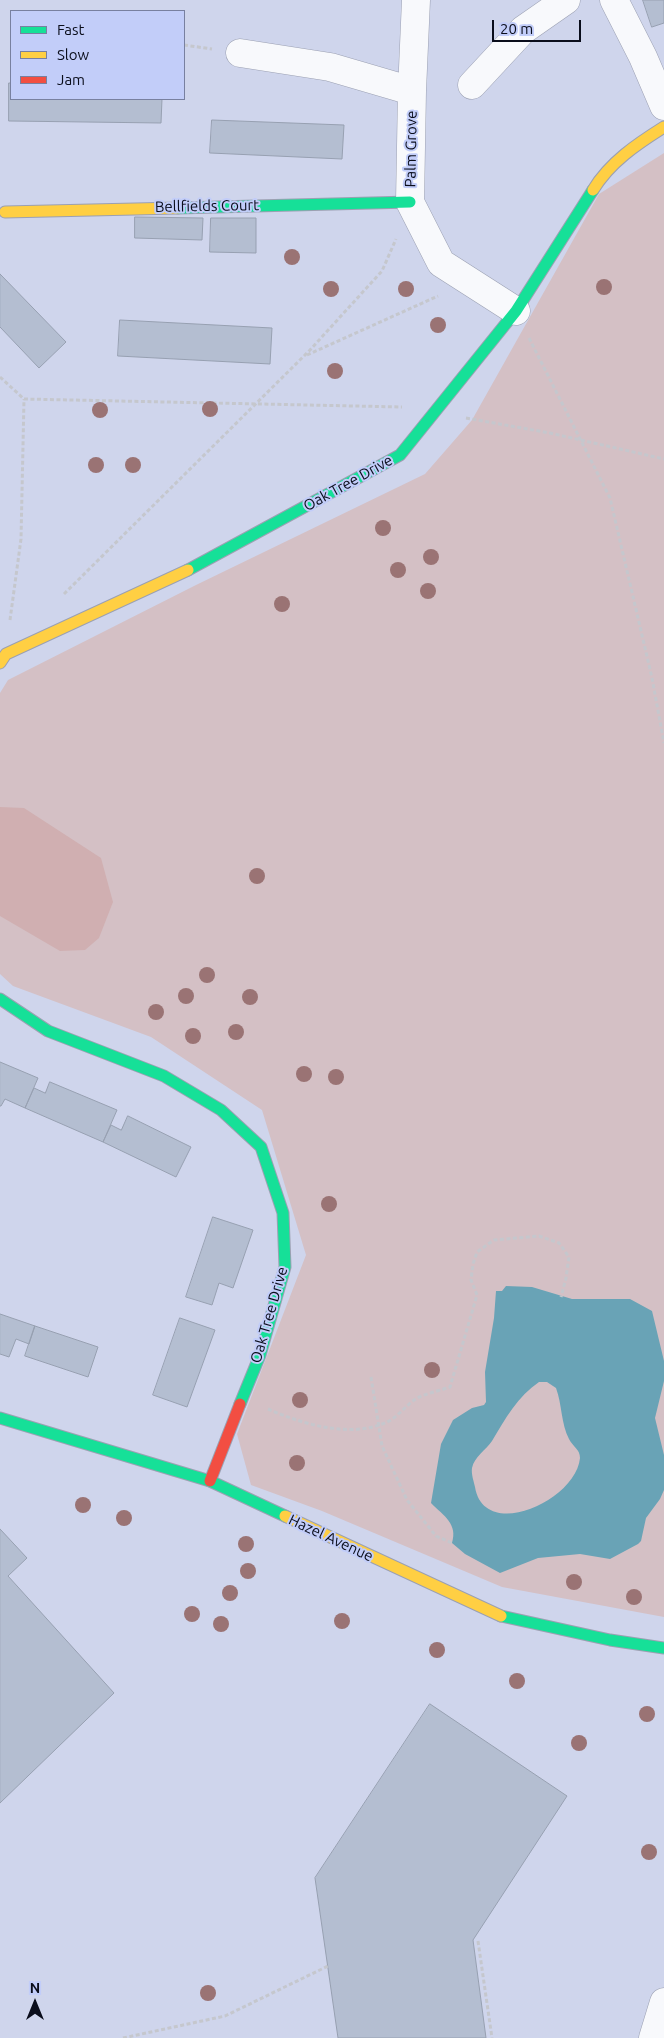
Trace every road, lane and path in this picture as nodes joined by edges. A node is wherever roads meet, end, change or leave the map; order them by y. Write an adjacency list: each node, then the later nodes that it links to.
1 (416, 0): 6 (street, Palm Grove)
2 (566, 0): 5 (street)
3 (614, 0): 7 (street)
4 (240, 53): 6 (street)
5 (472, 85)
6 (412, 90): 9 (street, Palm Grove)
7 (664, 106)
8 (664, 126): 12 (street, Oak Tree Drive)
9 (401, 202): 10 (street, Bellfields Court); 11 (street, Palm Grove); 13 (path)
10 (5, 212)
11 (470, 281): 12 (street, Palm Grove); 13 (path)
12 (516, 311): 17 (street, Oak Tree Drive); 18 (path)
13 (303, 357): 16 (path)
14 (0, 376): 15 (path)
15 (24, 399): 16 (path); 21 (path)
16 (257, 404): 17 (path); 20 (path)
17 (436, 408): 18 (path); 21 (street, Oak Tree Drive)
18 (581, 440): 19 (path); 22 (path)
19 (664, 458)
20 (61, 597)
21 (3, 658)
22 (664, 743)
23 (0, 999): 26 (street, Oak Tree Drive)
24 (561, 1296): 28 (path)
25 (371, 1377): 28 (path)
26 (243, 1398): 28 (path); 29 (street, Oak Tree Drive)
27 (0, 1418): 29 (street, Hazel Avenue)
28 (378, 1424): 30 (path)
29 (210, 1481): 31 (street, Hazel Avenue)
30 (452, 1544)
31 (664, 1648)
32 (478, 1941): 36 (path)
33 (328, 1966): 35 (path)
34 (664, 2002): 37 (street)
35 (123, 2038)
36 (492, 2038)
37 (653, 2038)

